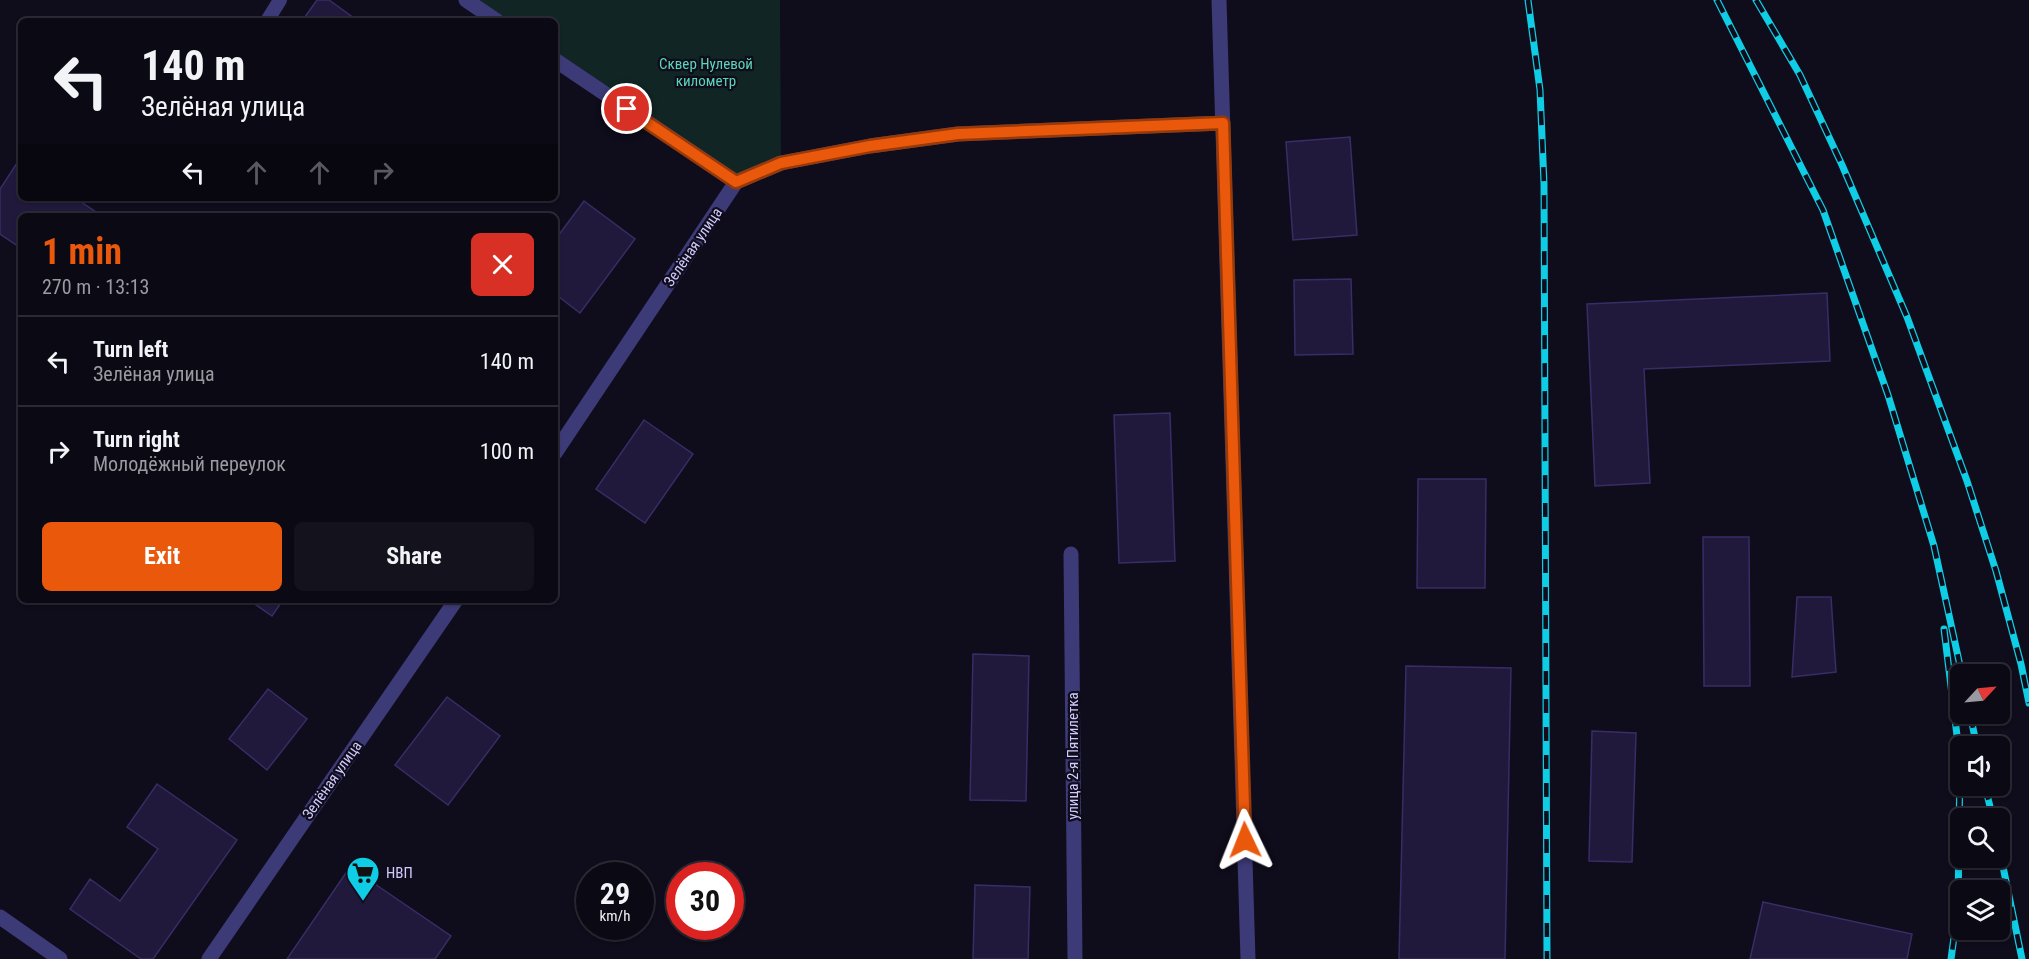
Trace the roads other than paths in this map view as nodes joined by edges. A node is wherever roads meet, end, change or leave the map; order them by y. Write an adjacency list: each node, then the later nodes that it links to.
1 (280, 0): 4 (lane)
2 (466, 0): 5 (street)
3 (1219, 0): 7 (street)
4 (269, 18)
5 (493, 18)
6 (558, 62): 8 (street)
7 (1223, 123): 8 (street); 16 (street)
8 (736, 182): 9 (street, Зелёная улица)
9 (558, 449)
10 (1071, 554): 15 (street, улица 2-я Пятилетка)
11 (454, 603): 14 (street, Зелёная улица)
12 (0, 916): 13 (street)
13 (60, 959)
14 (209, 959)
15 (1075, 959)
16 (1248, 959)

